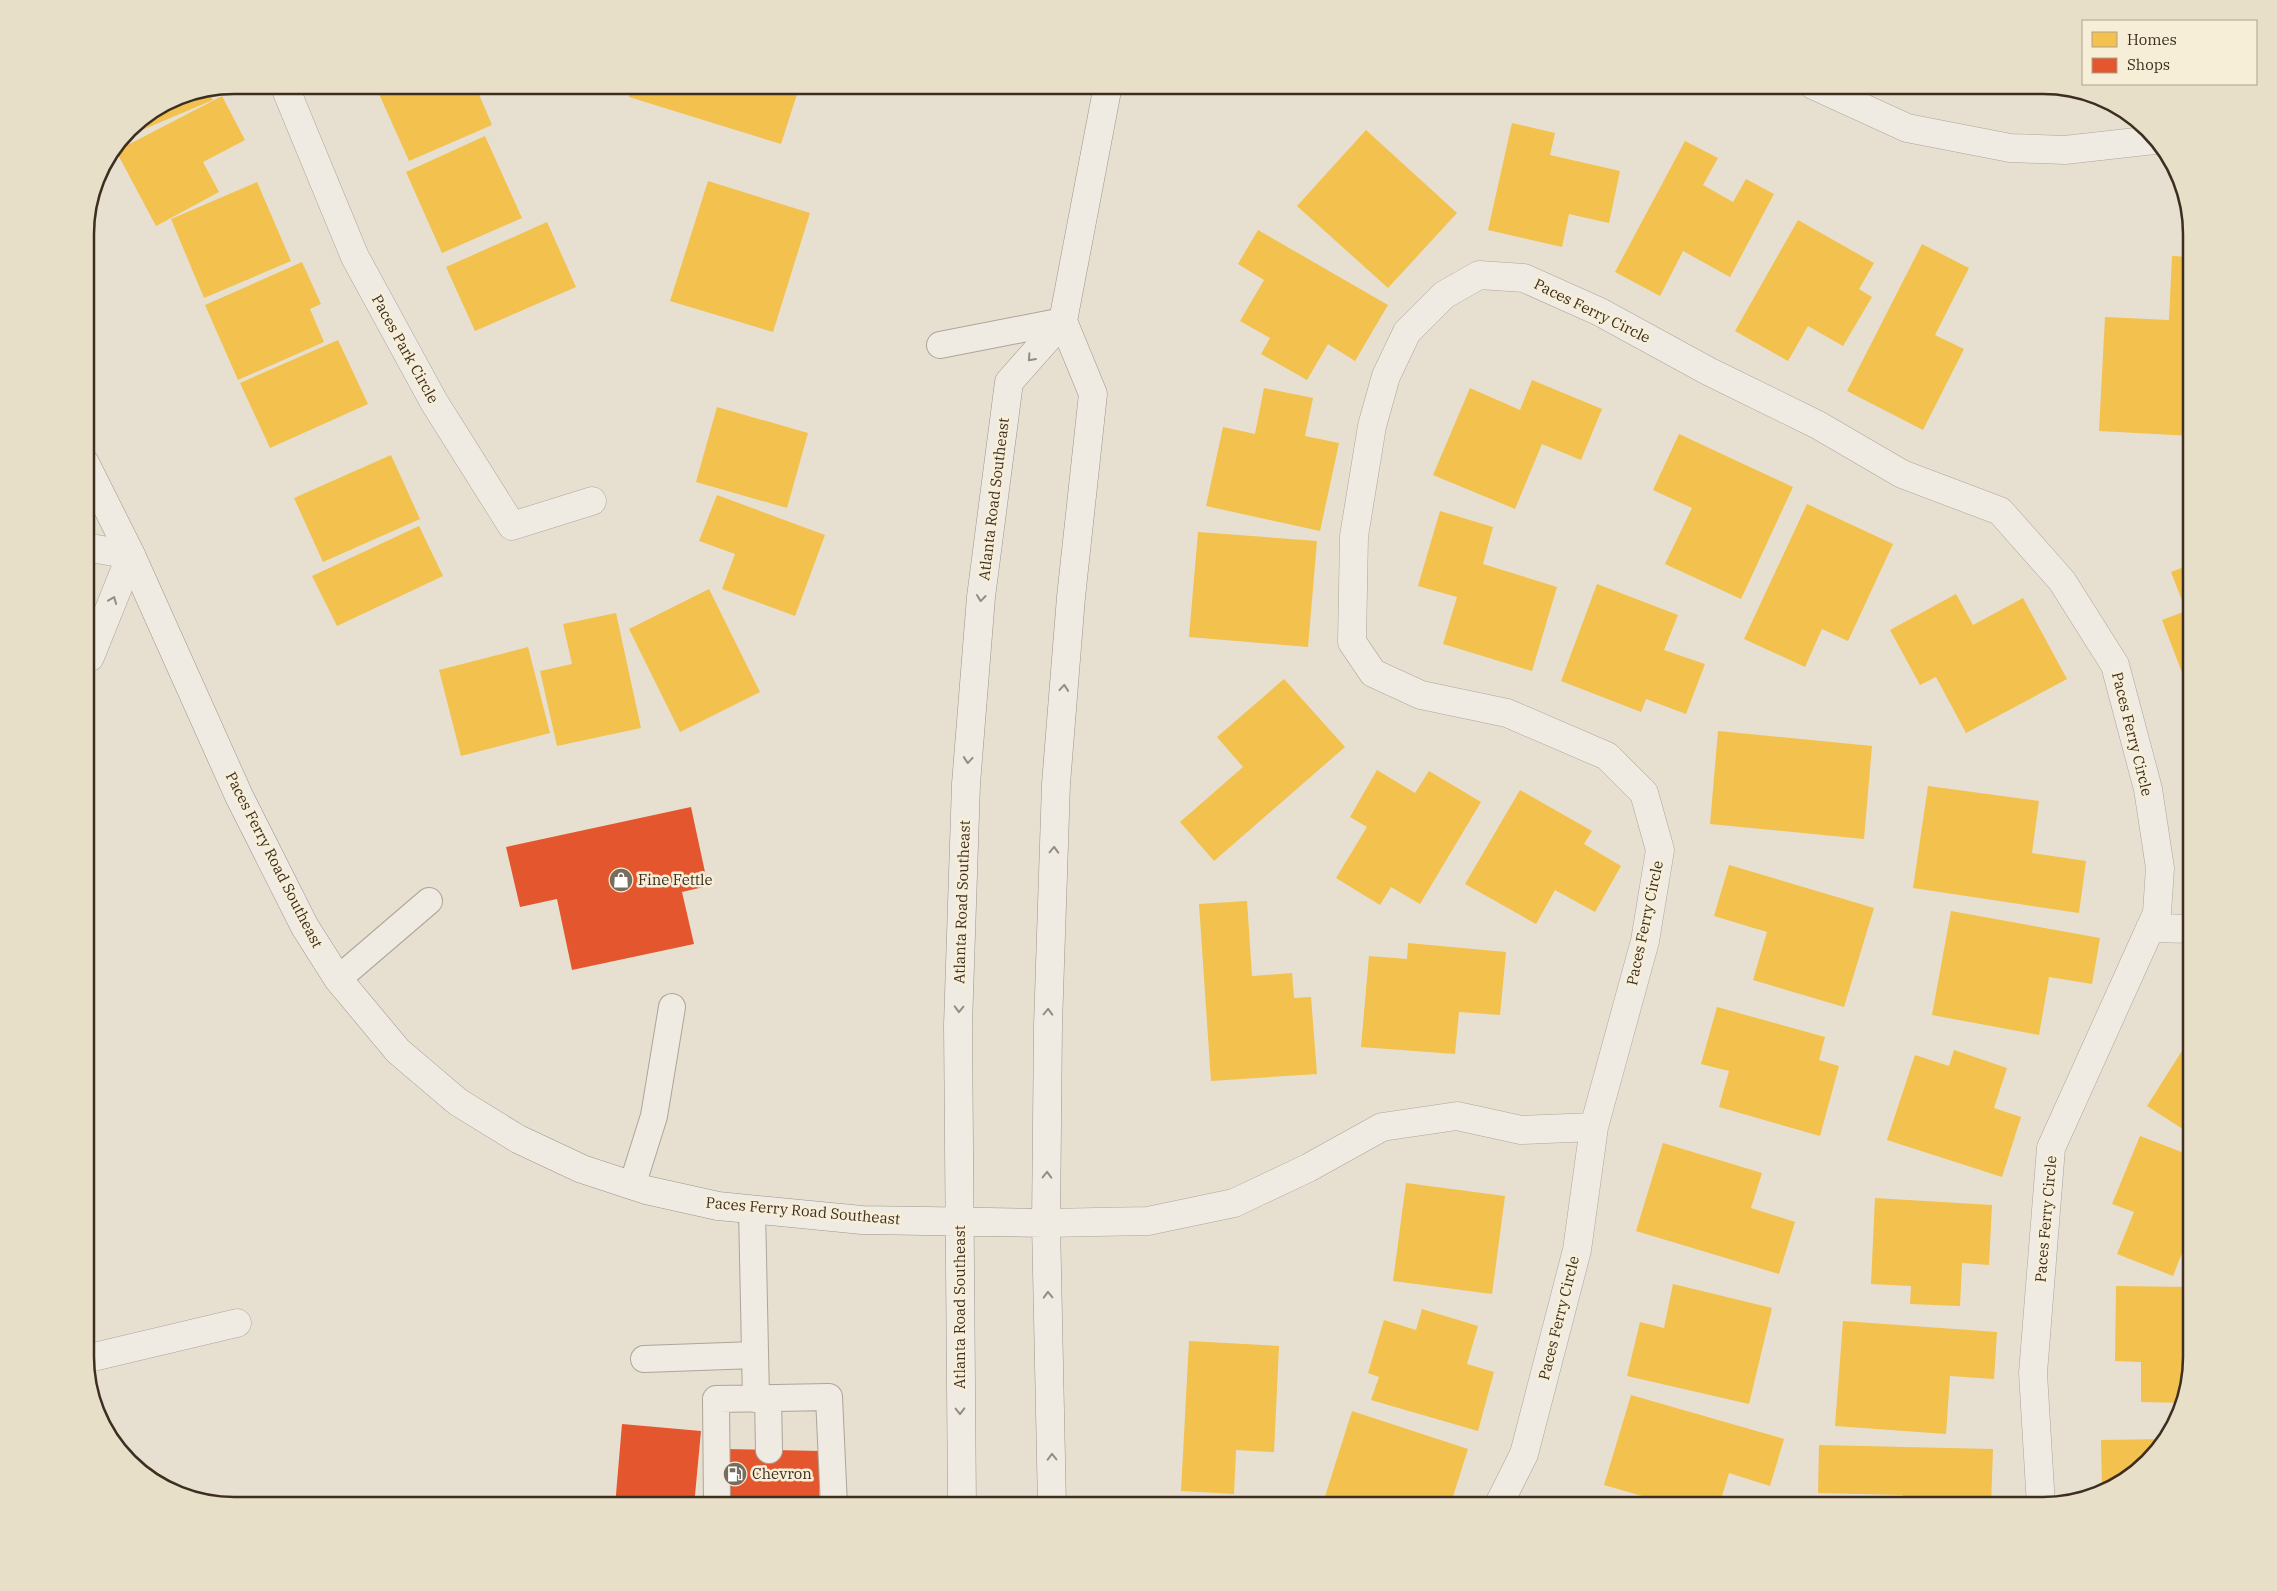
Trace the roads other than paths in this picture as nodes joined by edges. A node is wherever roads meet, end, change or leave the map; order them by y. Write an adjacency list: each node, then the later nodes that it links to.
1 (288, 94): 8 (street, Paces Park Circle)
2 (1106, 94): 5 (street)
3 (1833, 94): 4 (street)
4 (2147, 141)
5 (1063, 321): 6 (lane); 20 (street, Atlanta Road Southeast, one-way to 20); 21 (street, one-way to 5)
6 (940, 345)
7 (94, 481): 10 (street, Paces Ferry Road Southeast)
8 (592, 501)
9 (94, 549): 10 (street)
10 (131, 555): 11 (street, one-way to 10); 15 (street, Paces Ferry Road Southeast)
11 (94, 647)
12 (429, 901): 15 (lane)
13 (2150, 928): 14 (street); 17 (street, Paces Ferry Circle); 33 (street, Paces Ferry Circle)
14 (2183, 929)
15 (338, 979): 18 (street, Paces Ferry Road Southeast)
16 (672, 1007): 18 (lane)
17 (1594, 1127): 21 (street, Paces Ferry Road Southeast); 32 (street, Paces Ferry Circle)
18 (632, 1186): 19 (street, Paces Ferry Road Southeast)
19 (752, 1209): 20 (street, Paces Ferry Road Southeast); 23 (lane)
20 (960, 1222): 21 (street, Paces Ferry Road Southeast); 30 (street, Atlanta Road Southeast, one-way to 30)
21 (1046, 1224): 31 (street, one-way to 21)
22 (237, 1323): 24 (street)
23 (755, 1355): 25 (lane); 26 (lane)
24 (94, 1357)
25 (644, 1358)
26 (762, 1398): 27 (lane); 28 (lane); 29 (lane)
27 (769, 1450)
28 (717, 1497)
29 (834, 1497)
30 (962, 1497)
31 (1052, 1497)
32 (1502, 1497)
33 (2041, 1497)

